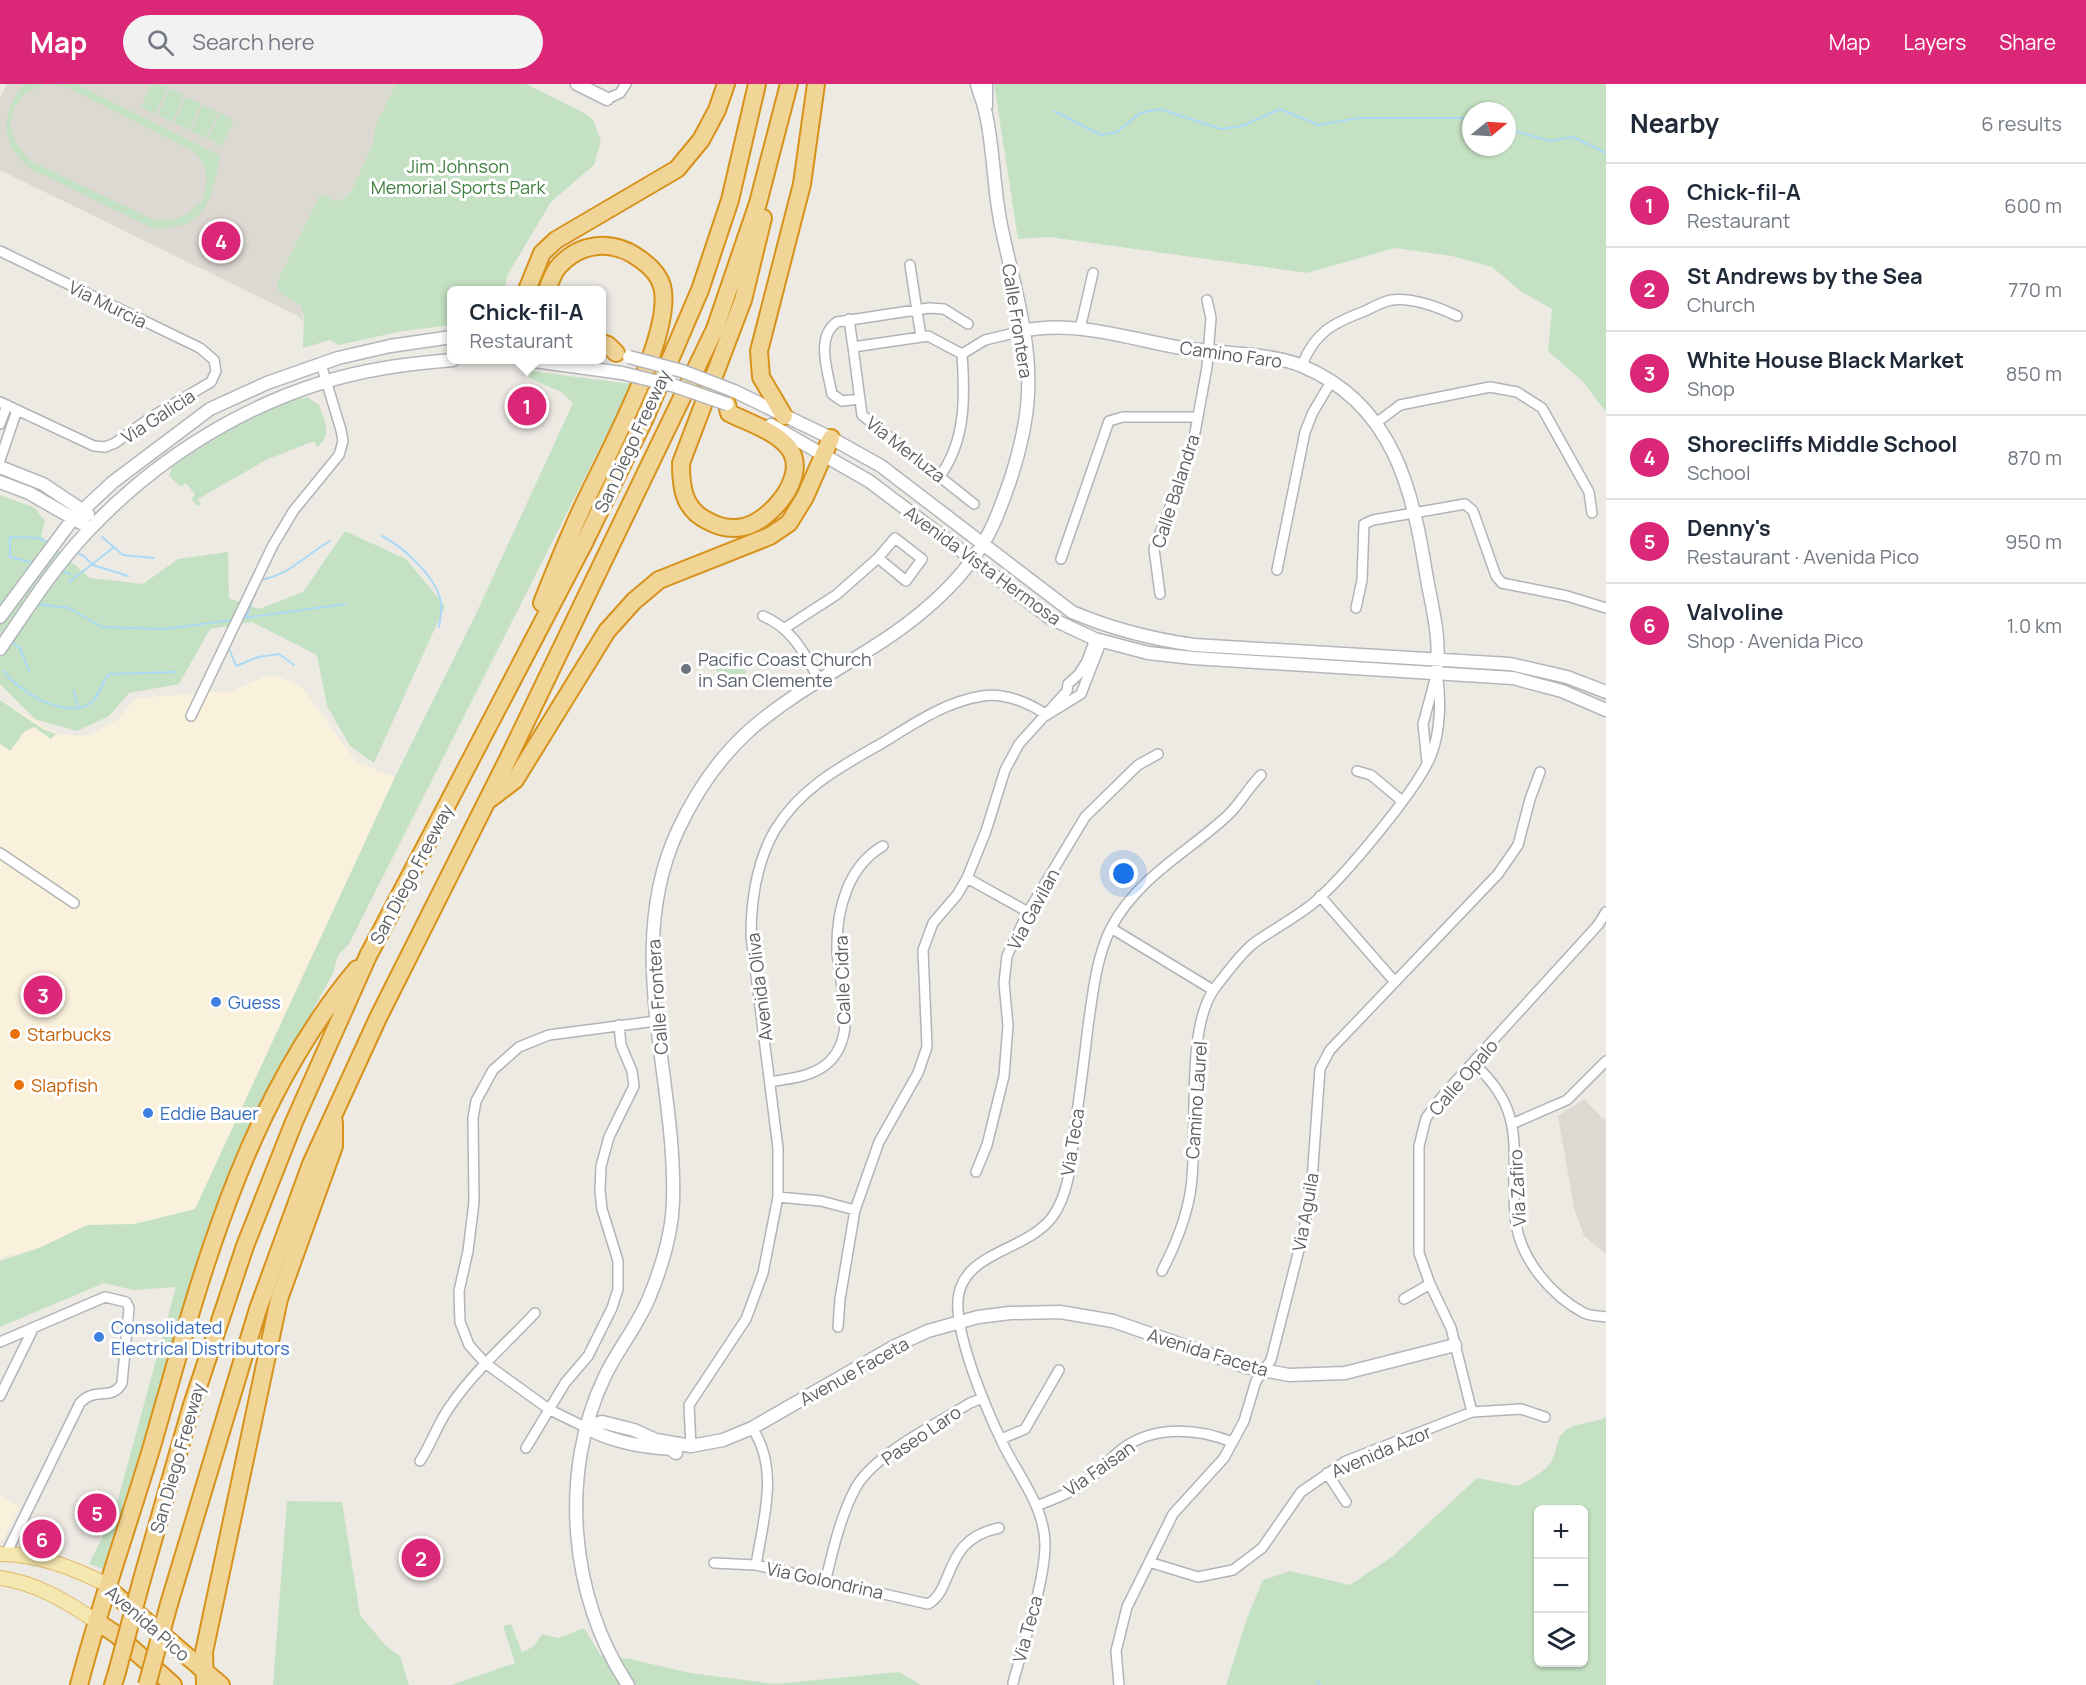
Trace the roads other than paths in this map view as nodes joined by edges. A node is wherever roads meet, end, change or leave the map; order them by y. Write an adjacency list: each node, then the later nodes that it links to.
1 (577, 84): 9 (street)
2 (626, 84): 9 (street)
3 (726, 84): 15 (highway)
4 (757, 84): 71 (highway, San Diego Freeway)
5 (789, 84): 11 (highway, San Diego Freeway)
6 (816, 84): 41 (highway)
7 (977, 84): 10 (street, Calle Frontera)
8 (986, 84): 10 (street, Calle Frontera)
9 (607, 99)
10 (985, 110): 23 (street, Calle Frontera)
11 (780, 125): 37 (highway); 91 (highway, San Diego Freeway)
12 (0, 251): 30 (street, Via Murcia)
13 (910, 265): 18 (street)
14 (1093, 273): 22 (street)
15 (529, 286)
16 (549, 286): 71 (highway)
17 (1207, 300): 28 (street, Calle Balandra)
18 (917, 310): 20 (street); 21 (street); 24 (street)
19 (1457, 316): 34 (street)
20 (849, 319): 26 (street, Via Merluza); 38 (street)
21 (968, 324)
22 (1080, 329): 23 (street, Camino Faro); 28 (street, Camino Faro)
23 (1023, 331): 29 (street); 57 (street, Calle Frontera)
24 (921, 337): 26 (street); 29 (street)
25 (447, 338): 32 (street)
26 (853, 347): 38 (street, Via Merluza)
27 (616, 353): 37 (street, Avenida Vista Hermosa, bridge)
28 (1208, 353): 34 (street, Camino Faro); 42 (street, Calle Balandra)
29 (962, 354): 49 (street)
30 (214, 360): 40 (street, Via Galicia)
31 (447, 361): 36 (street)
32 (321, 364): 36 (street); 52 (street)
33 (561, 364): 37 (street, Avenida Vista Hermosa, bridge)
34 (1302, 365): 35 (street, Camino Faro)
35 (1331, 382): 43 (street, Camino Faro); 61 (street)
36 (327, 383): 56 (street); 80 (street)
37 (730, 398): 41 (street, Avenida Vista Hermosa); 46 (street, Avenida Vista Hermosa)
38 (860, 399): 49 (street, Via Merluza)
39 (3, 403): 40 (street, Via Galicia); 44 (street, Via Galicia)
40 (17, 410): 47 (street)
41 (784, 416): 45 (street, Avenida Vista Hermosa)
42 (1198, 417): 60 (street); 62 (street, Calle Balandra)
43 (1376, 423): 53 (street); 54 (street, Camino Faro)
44 (0, 424)
45 (831, 438): 46 (highway); 57 (street, Avenida Vista Hermosa)
46 (825, 454): 59 (street, Avenida Vista Hermosa); 91 (highway)
47 (0, 460)
48 (0, 467): 52 (street)
49 (940, 476): 51 (street, Via Merluza)
50 (0, 482): 55 (street)
51 (974, 504)
52 (83, 510): 55 (street); 56 (street)
53 (1593, 513)
54 (1417, 514): 63 (street); 64 (street); 70 (street, Camino Faro)
55 (69, 524): 56 (street); 66 (street)
56 (90, 529): 69 (street)
57 (983, 543): 59 (street, Calle Frontera); 70 (street, Avenida Vista Hermosa)
58 (878, 558): 58 (street); 67 (street)
59 (971, 558): 68 (street, Avenida Vista Hermosa); 73 (street, Calle Frontera)
60 (1061, 559)
61 (1277, 570)
62 (1160, 594)
63 (1356, 608)
64 (1606, 608)
65 (763, 616): 67 (street)
66 (0, 617)
67 (785, 628): 73 (street)
68 (1099, 640): 72 (street, Avenida Vista Hermosa); 74 (street); 75 (street)
69 (0, 649)
70 (1438, 658): 72 (street, Camino Faro); 76 (street, Avenida Vista Hermosa)
71 (518, 669): 100 (highway, San Diego Freeway)
72 (1437, 672): 78 (street, Avenida Vista Hermosa); 81 (street); 82 (street, Camino Laurel)
73 (819, 680): 103 (street, Calle Frontera)
74 (1074, 680): 75 (street); 77 (street)
75 (1083, 686): 77 (street)
76 (1606, 692)
77 (1070, 694): 79 (street)
78 (1606, 710)
79 (1047, 715): 94 (street); 107 (street, Avenida Oliva)
80 (191, 716)
81 (1426, 716): 82 (street); 83 (street)
82 (1438, 719): 84 (street, Camino Laurel)
83 (1424, 734): 84 (street); 86 (street)
84 (1437, 734): 86 (street, Camino Laurel)
85 (1158, 754): 97 (street, Via Gavilan)
86 (1427, 762): 90 (street, Camino Laurel)
87 (1357, 771): 90 (street)
88 (1540, 772): 101 (street, Via Aguila)
89 (1261, 775): 99 (street, Via Teca)
90 (1402, 801): 95 (street, Camino Laurel)
91 (484, 803): 108 (highway, San Diego Freeway)
92 (883, 846): 107 (street, Calle Cidra)
93 (0, 853): 96 (street)
94 (967, 878): 97 (street); 112 (street)
95 (1320, 896): 101 (street); 102 (street, Camino Laurel)
96 (74, 903)
97 (1028, 912): 110 (street, Via Gavilan)
98 (1606, 912): 106 (street, Calle Opalo)
99 (1111, 928): 102 (street); 118 (street, Via Teca)
100 (368, 956): 151 (highway); 153 (highway, San Diego Freeway, bridge)
101 (1395, 982): 125 (street, Via Aguila)
102 (1214, 990): 113 (street, Camino Laurel)
103 (656, 1021): 104 (street); 131 (street, Calle Frontera)
104 (619, 1025): 123 (street); 128 (street)
105 (1606, 1061): 109 (street)
106 (1473, 1063): 109 (street, Via Zafiro); 114 (street, Calle Opalo)
107 (771, 1082): 111 (street, Avenida Oliva)
108 (334, 1116): 154 (highway); 157 (highway, San Diego Freeway, bridge)
109 (1512, 1124): 117 (street, Via Zafiro)
110 (976, 1172)
111 (778, 1197): 112 (street); 138 (street, Avenida Oliva)
112 (855, 1210): 120 (street)
113 (1162, 1270)
114 (1430, 1284): 115 (street); 122 (street, Calle Opalo)
115 (1404, 1299)
116 (535, 1313): 123 (street)
117 (1606, 1317)
118 (960, 1322): 125 (street, Avenida Faceta); 127 (street, Via Teca); 133 (street, Avenue Faceta)
119 (34, 1327): 121 (street); 126 (street); 145 (street)
120 (838, 1327)
121 (0, 1342)
122 (1455, 1345): 125 (street, Avenida Faceta); 129 (street, Calle Opalo)
123 (485, 1363): 128 (street); 140 (street)
124 (1059, 1370): 134 (street)
125 (1263, 1372): 136 (street, Via Aguila)
126 (0, 1396)
127 (983, 1398): 134 (street, Via Teca); 150 (street, Paseo Laro)
128 (550, 1410): 131 (street); 139 (street)
129 (1472, 1412): 130 (street, Avenida Azor); 141 (street, Avenida Azor)
130 (1545, 1417)
131 (585, 1426): 132 (street); 135 (street); 160 (street, Calle Frontera)
132 (625, 1428): 135 (street); 137 (street)
133 (752, 1428): 138 (street); 148 (street)
134 (1001, 1439): 143 (street, Via Teca)
135 (618, 1440): 137 (street)
136 (1232, 1442): 143 (street, Via Faisan); 146 (street, Via Aguila)
137 (643, 1444): 138 (street); 138 (street)
138 (692, 1446)
139 (526, 1448)
140 (420, 1461)
141 (1327, 1473): 142 (street); 146 (street, Avenida Azor)
142 (1346, 1502)
143 (1037, 1506): 155 (street, Via Teca)
144 (999, 1528): 150 (street, Via Golondrina)
145 (3, 1554): 151 (main road, Avenida Pico)
146 (1149, 1562): 161 (street, Via Aguila)
147 (714, 1563): 148 (street, Via Golondrina)
148 (756, 1565): 150 (street, Via Golondrina)
149 (0, 1578): 152 (main road)
150 (826, 1579)
151 (108, 1585): 152 (highway); 154 (highway, Avenida Pico)
152 (96, 1621): 156 (highway); 158 (highway)
153 (115, 1679)
154 (205, 1679): 159 (highway, Avenida Pico)
155 (1013, 1683)
156 (79, 1685)
157 (147, 1685)
158 (173, 1685)
159 (222, 1685)
160 (628, 1685)
161 (1119, 1685)

